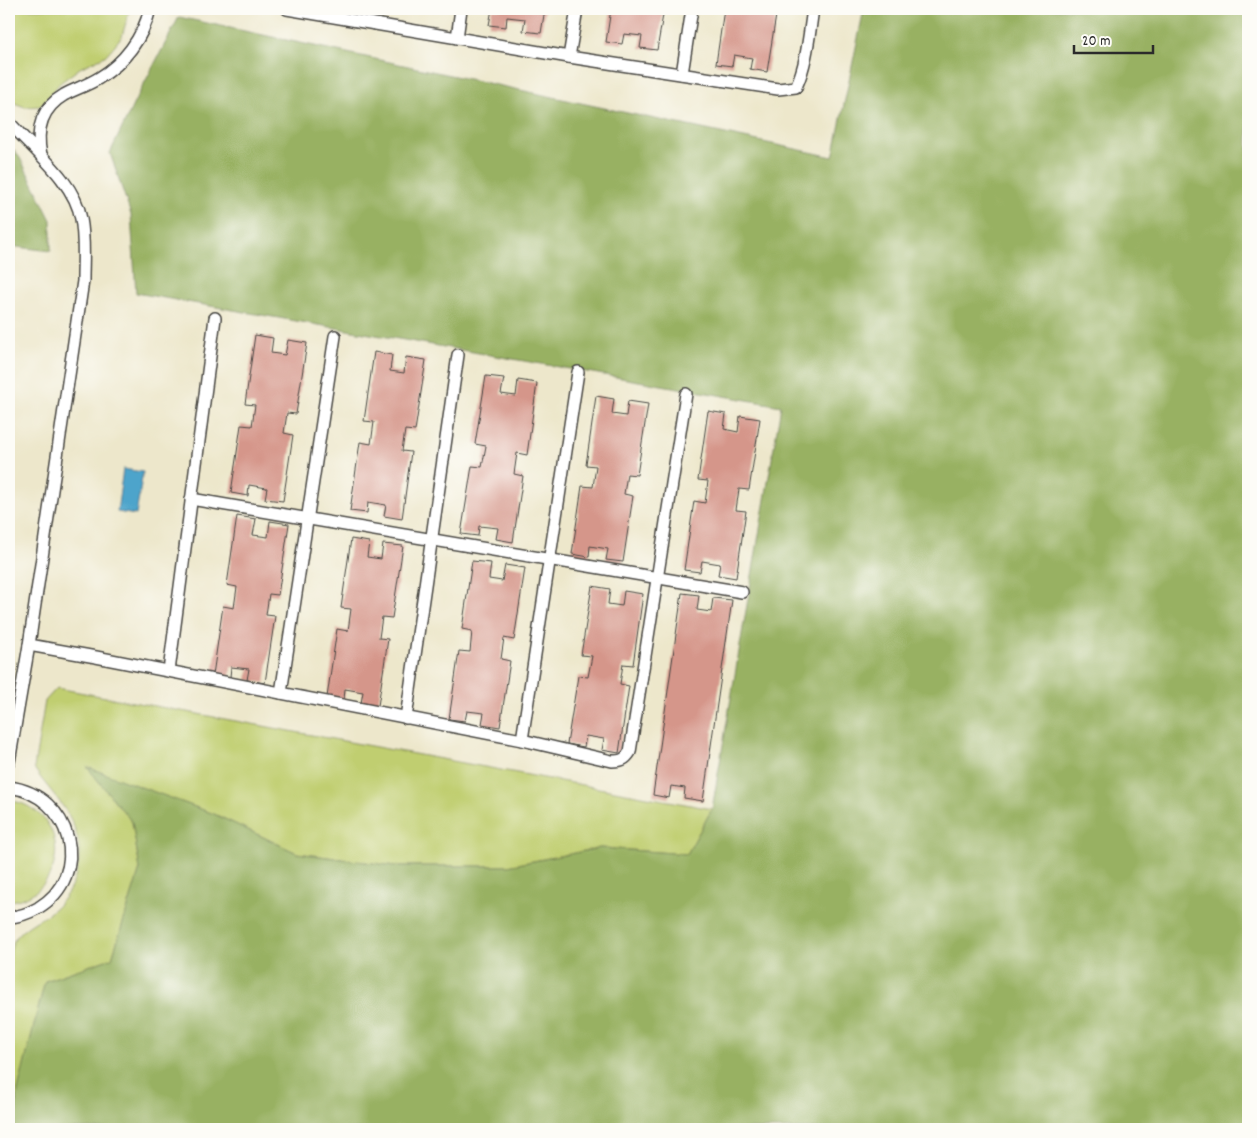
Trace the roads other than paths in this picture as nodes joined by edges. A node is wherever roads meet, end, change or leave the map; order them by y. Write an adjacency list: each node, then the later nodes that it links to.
1 (150, 9): 11 (lane)
2 (287, 9): 7 (lane)
3 (461, 9): 7 (lane)
4 (577, 9): 8 (lane)
5 (692, 9): 9 (lane)
6 (813, 9): 9 (lane)
7 (457, 38): 8 (lane)
8 (569, 57): 9 (lane)
9 (682, 74)
10 (9, 122): 11 (lane)
11 (41, 155): 23 (lane)
12 (215, 318): 17 (lane)
13 (335, 336): 18 (lane)
14 (458, 355): 19 (lane)
15 (578, 372): 20 (lane)
16 (686, 394): 21 (lane)
17 (192, 499): 18 (lane); 24 (lane)
18 (308, 520): 19 (lane); 25 (lane)
19 (432, 540): 20 (lane); 26 (lane)
20 (549, 559): 21 (lane); 27 (lane)
21 (658, 577): 22 (lane); 27 (lane)
22 (742, 592)
23 (29, 645): 24 (lane); 28 (lane)
24 (169, 671): 25 (lane)
25 (282, 693): 26 (lane)
26 (406, 718): 27 (lane)
27 (522, 740)
28 (9, 762)
29 (9, 787): 30 (lane)
30 (9, 917)

